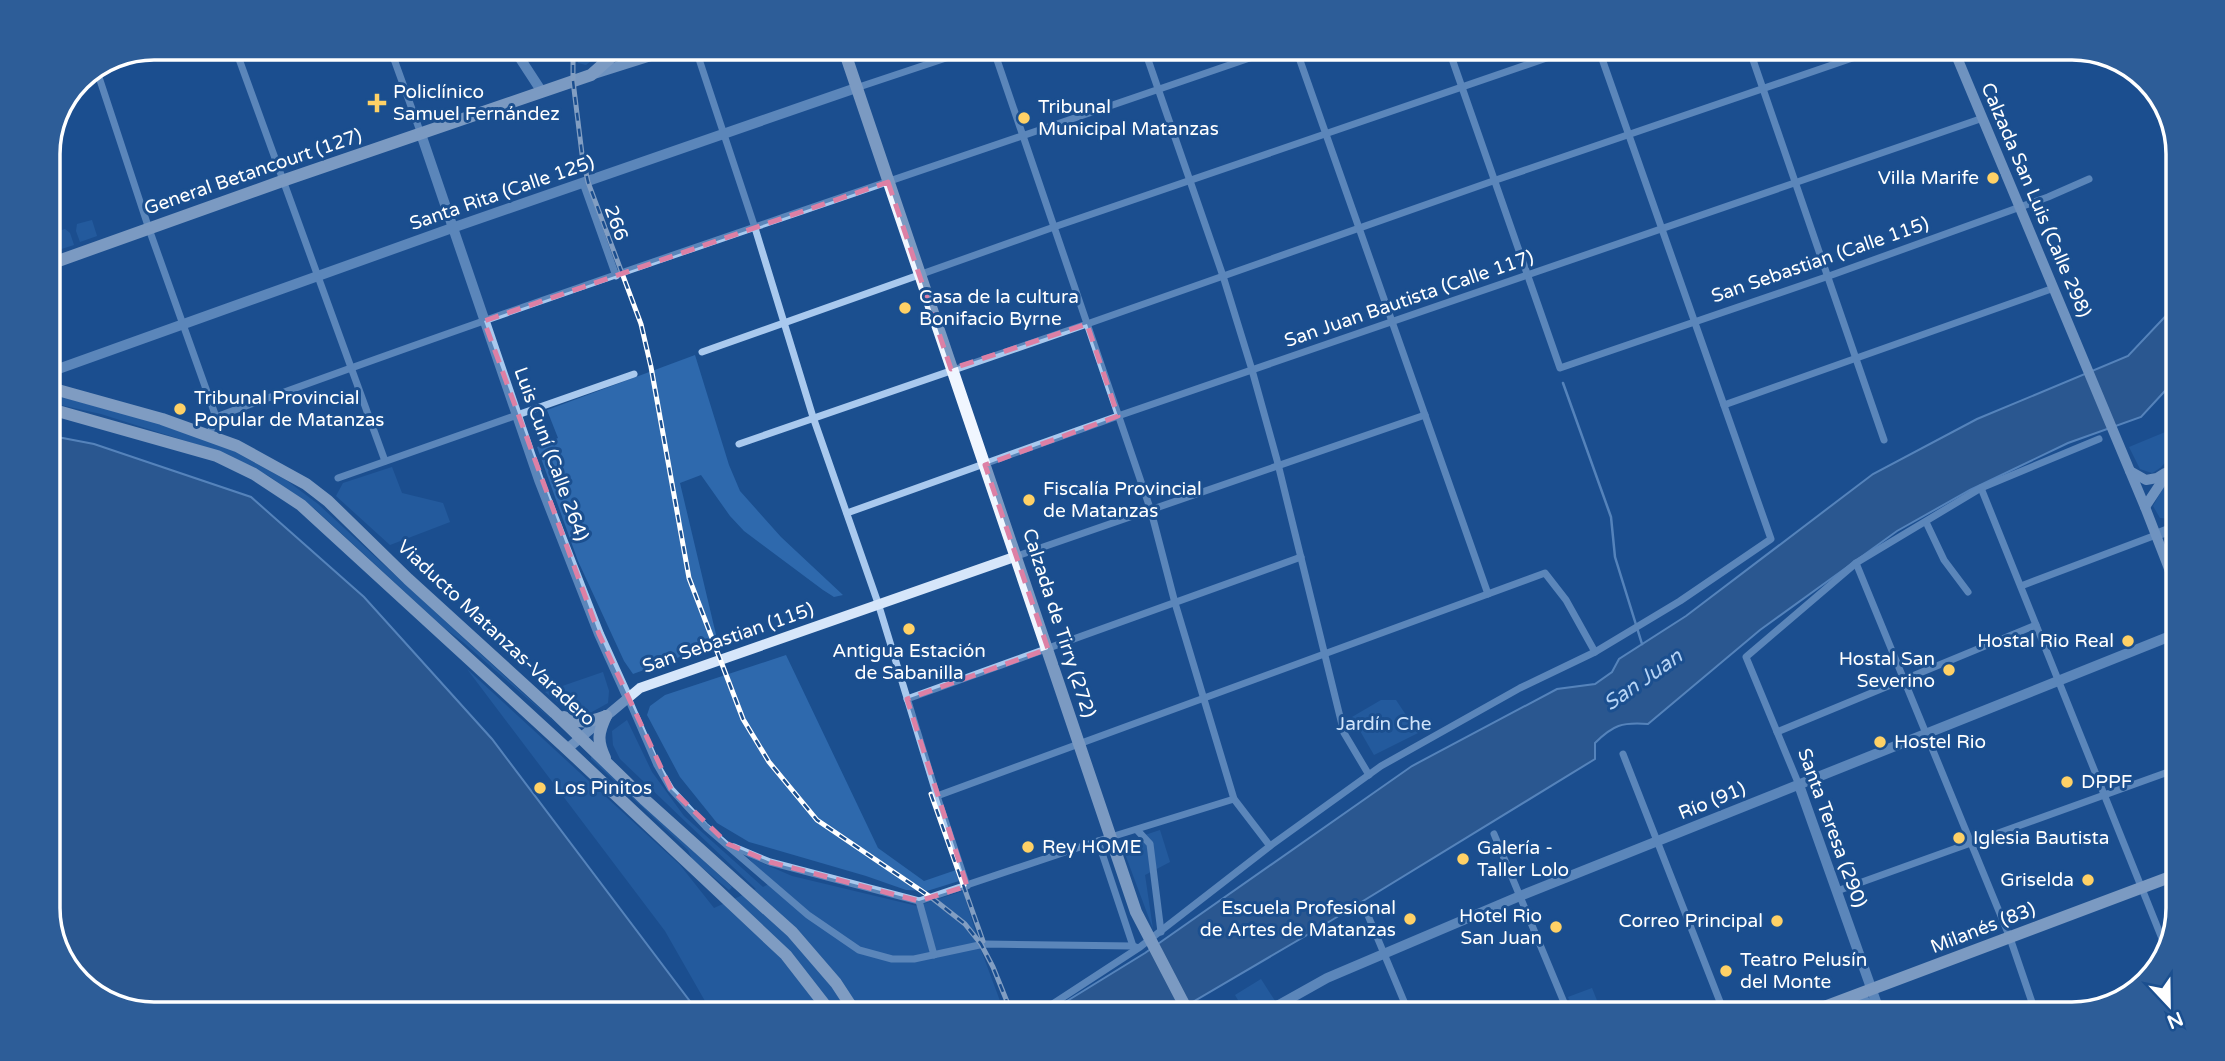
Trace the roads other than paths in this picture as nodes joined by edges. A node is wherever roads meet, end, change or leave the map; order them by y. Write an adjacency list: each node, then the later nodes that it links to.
1 (240, 60): 33 (street)
2 (394, 60): 28 (street, Luis Cuní (Calle 264))
3 (521, 60): 25 (street)
4 (608, 60): 19 (main road)
5 (640, 60): 19 (main road)
6 (699, 60): 30 (street)
7 (847, 60): 22 (main road, Calzada de Tirry (272))
8 (940, 60): 22 (street, Santa Rita (Calle 125))
9 (997, 60): 31 (street)
10 (1148, 60): 24 (street)
11 (1244, 60): 24 (street)
12 (1300, 60): 27 (street)
13 (1452, 60): 21 (street)
14 (1541, 60): 21 (street)
15 (1603, 60): 29 (street)
16 (1753, 60): 23 (street)
17 (1846, 60): 23 (street)
18 (1958, 60): 26 (main road, Calzada San Luis (Calle 298))
19 (591, 75): 25 (main road, General Betancourt (127))
20 (99, 77): 44 (street)
21 (1462, 87): 27 (street); 35 (street)
22 (856, 88): 30 (street, Santa Rita (Calle 125)); 36 (main road, Calzada de Tirry (272))
23 (1762, 88): 29 (street); 38 (street)
24 (1159, 89): 31 (street); 34 (street)
25 (542, 92): 28 (main road, General Betancourt (127))
26 (1983, 118): 38 (street, San Juan Bautista (Calle 117)); 39 (main road, Calzada San Luis (Calle 298))
27 (1327, 133): 34 (street); 43 (street)
28 (421, 134): 33 (main road, General Betancourt (127)); 41 (street, Luis Cuní (Calle 264))
29 (1630, 134): 35 (street); 45 (street)
30 (724, 135): 37 (street, Santa Rita (Calle 125)); 42 (street)
31 (1023, 136): 36 (street); 40 (street)
32 (2089, 179): 39 (street, San Sebastian (Calle 115))
33 (285, 180): 44 (main road, General Betancourt (127)); 52 (street)
34 (1191, 180): 40 (street); 50 (street)
35 (1493, 181): 43 (street); 49 (street)
36 (888, 182): 42 (street); 48 (main road, Calzada de Tirry (272))
37 (583, 183): 41 (street, Santa Rita (Calle 125)); 47 (street, 266)
38 (1797, 183): 45 (street, San Juan Bautista (Calle 117)); 51 (street)
39 (2020, 208): 51 (street, San Sebastian (Calle 115)); 53 (main road, Calzada San Luis (Calle 298))
40 (1054, 227): 48 (street); 58 (street)
41 (452, 228): 52 (street, Santa Rita (Calle 125)); 54 (street, Luis Cuní (Calle 264))
42 (755, 228): 47 (street); 57 (street)
43 (1360, 228): 50 (street); 56 (street)
44 (149, 229): 46 (main road, General Betancourt (127)); 59 (street)
45 (1663, 229): 49 (street, San Juan Bautista (Calle 117)); 55 (street)
46 (60, 260)
47 (616, 275): 54 (street)
48 (919, 275): 57 (street); 64 (main road, Calzada de Tirry (272))
49 (1527, 275): 55 (street, San Sebastian (Calle 115)); 56 (street, San Juan Bautista (Calle 117))
50 (1223, 276): 58 (street); 65 (street)
51 (1829, 276): 55 (street, San Sebastian (Calle 115)); 61 (street)
52 (319, 278): 59 (street, Santa Rita (Calle 125)); 63 (street)
53 (2054, 288): 61 (street); 82 (main road, Calzada San Luis (Calle 298))
54 (484, 321): 63 (street); 71 (street, Luis Cuní (Calle 264))
55 (1695, 322): 68 (street)
56 (1391, 323): 65 (street, San Juan Bautista (Calle 117)); 70 (street)
57 (783, 324): 60 (street); 74 (street)
58 (1087, 324): 64 (street); 72 (street)
59 (184, 325): 62 (street, Santa Rita (Calle 125)); 73 (street)
60 (702, 352)
61 (1856, 359): 68 (street); 77 (street)
62 (60, 366)
63 (352, 367): 73 (street); 79 (street)
64 (951, 369): 74 (street); 80 (main road, Calzada de Tirry (272))
65 (1252, 370): 72 (street, San Juan Bautista (Calle 117)); 81 (street)
66 (634, 374): 71 (street)
67 (60, 390): 75 (highway, Viaducto Matanzas-Varadero)
68 (1724, 405): 105 (street)
69 (60, 412): 118 (highway, Viaducto Matanzas-Varadero)
70 (1425, 415): 81 (street); 99 (street)
71 (519, 416): 79 (street); 109 (street, Luis Cuní (Calle 264))
72 (1118, 416): 80 (street, San Juan Bautista (Calle 117)); 88 (street)
73 (216, 417): 75 (street)
74 (813, 417): 78 (street); 89 (street)
75 (209, 435): 112 (highway, Viaducto Matanzas-Varadero)
76 (2099, 439): 86 (street)
77 (1884, 440)
78 (738, 444)
79 (385, 461): 85 (street)
80 (985, 465): 89 (street, San Juan Bautista (Calle 117)); 93 (main road, Calzada de Tirry (272))
81 (1278, 467): 88 (street); 94 (street)
82 (2130, 471): 83 (main road); 87 (main road, Calzada San Luis (Calle 298))
83 (2165, 471)
84 (2165, 476): 87 (main road)
85 (338, 478)
86 (1981, 488): 90 (street); 97 (street)
87 (2145, 507): 92 (main road, Calzada San Luis (Calle 298))
88 (1151, 511): 93 (street); 101 (street)
89 (847, 513): 100 (street)
90 (1926, 522): 96 (street); 98 (street)
91 (2166, 531): 92 (street)
92 (2156, 534): 95 (main road, Calzada San Luis (Calle 298)); 97 (street)
93 (1017, 555): 100 (main road); 104 (main road, Calzada de Tirry (272))
94 (1301, 557): 101 (street); 106 (street)
95 (2166, 559)
96 (1856, 563): 107 (street); 114 (street, Santa Teresa (290))
97 (2021, 586): 102 (street)
98 (1968, 592)
99 (1488, 594): 105 (street); 106 (street)
100 (878, 603): 109 (main road, San Sebastian (115)); 111 (street)
101 (1175, 603): 104 (street); 110 (street)
102 (2036, 625): 107 (street); 108 (street)
103 (2166, 638): 108 (street, Río (91))
104 (1048, 649): 111 (street); 117 (main road, Calzada de Tirry (272))
105 (1595, 652): 122 (street)
106 (1325, 653): 110 (street); 122 (street)
107 (1905, 678): 114 (street); 115 (street)
108 (2060, 680): 115 (street, Río (91)); 124 (street)
109 (628, 698): 113 (main road, San Sebastian (115)); 132 (street, Luis Cuní (Calle 264))
110 (1204, 698): 117 (street); 126 (street)
111 (907, 699): 125 (street)
112 (555, 713): 113 (highway); 116 (highway, Viaducto Matanzas-Varadero)
113 (606, 716): 116 (main road, San Sebastian (115)); 120 (highway)
114 (1777, 732): 123 (street, Santa Teresa (290))
115 (1926, 732): 123 (street, Río (91)); 133 (street)
116 (581, 738): 118 (main road, San Sebastian (115)); 120 (highway, Viaducto Matanzas-Varadero)
117 (1079, 744): 125 (street); 129 (main road, Calzada de Tirry (272))
118 (567, 749): 150 (highway, Viaducto Matanzas-Varadero)
119 (1623, 754): 131 (street)
120 (607, 764): 151 (highway, Viaducto Matanzas-Varadero)
121 (2166, 773): 124 (street)
122 (1369, 775): 134 (street)
123 (1798, 785): 131 (street, Río (91)); 138 (street, Santa Teresa (290))
124 (2106, 794): 133 (street); 137 (street)
125 (937, 796): 136 (street)
126 (1234, 799): 127 (street); 134 (street)
127 (1137, 830): 129 (street); 142 (street)
128 (1494, 834): 139 (street)
129 (1111, 837): 130 (street); 153 (main road, Calzada de Tirry (272))
130 (1098, 841): 136 (street); 145 (street)
131 (1658, 842): 139 (street, Río (91)); 157 (street)
132 (728, 844): 140 (street); 147 (street)
133 (1972, 844): 138 (street); 144 (street)
134 (1270, 846): 142 (street)
135 (2166, 879): 137 (main road, Milanés (83))
136 (967, 886): 140 (street)
137 (2142, 888): 143 (street); 144 (main road, Milanés (83))
138 (1838, 891): 148 (street, Santa Teresa (290))
139 (1520, 896): 146 (street, Río (91)); 156 (street)
140 (919, 901): 147 (street)
141 (1367, 913): 146 (street)
142 (1161, 932): 145 (street)
143 (2161, 935)
144 (2010, 938): 148 (main road, Milanés (83)); 161 (street)
145 (1137, 947): 147 (street); 152 (street)
146 (1385, 953): 154 (street, Río (91)); 155 (street)
147 (934, 955)
148 (1872, 990): 149 (main road, Milanés (83)); 160 (street, Santa Teresa (290))
149 (1847, 998): 158 (main road, Milanés (83)); 159 (street)
150 (823, 1002)
151 (848, 1002)
152 (1055, 1002)
153 (1183, 1002)
154 (1283, 1002)
155 (1404, 1002)
156 (1564, 1002)
157 (1720, 1002)
158 (1837, 1002)
159 (1866, 1002)
160 (1876, 1002)
161 (2032, 1002)

